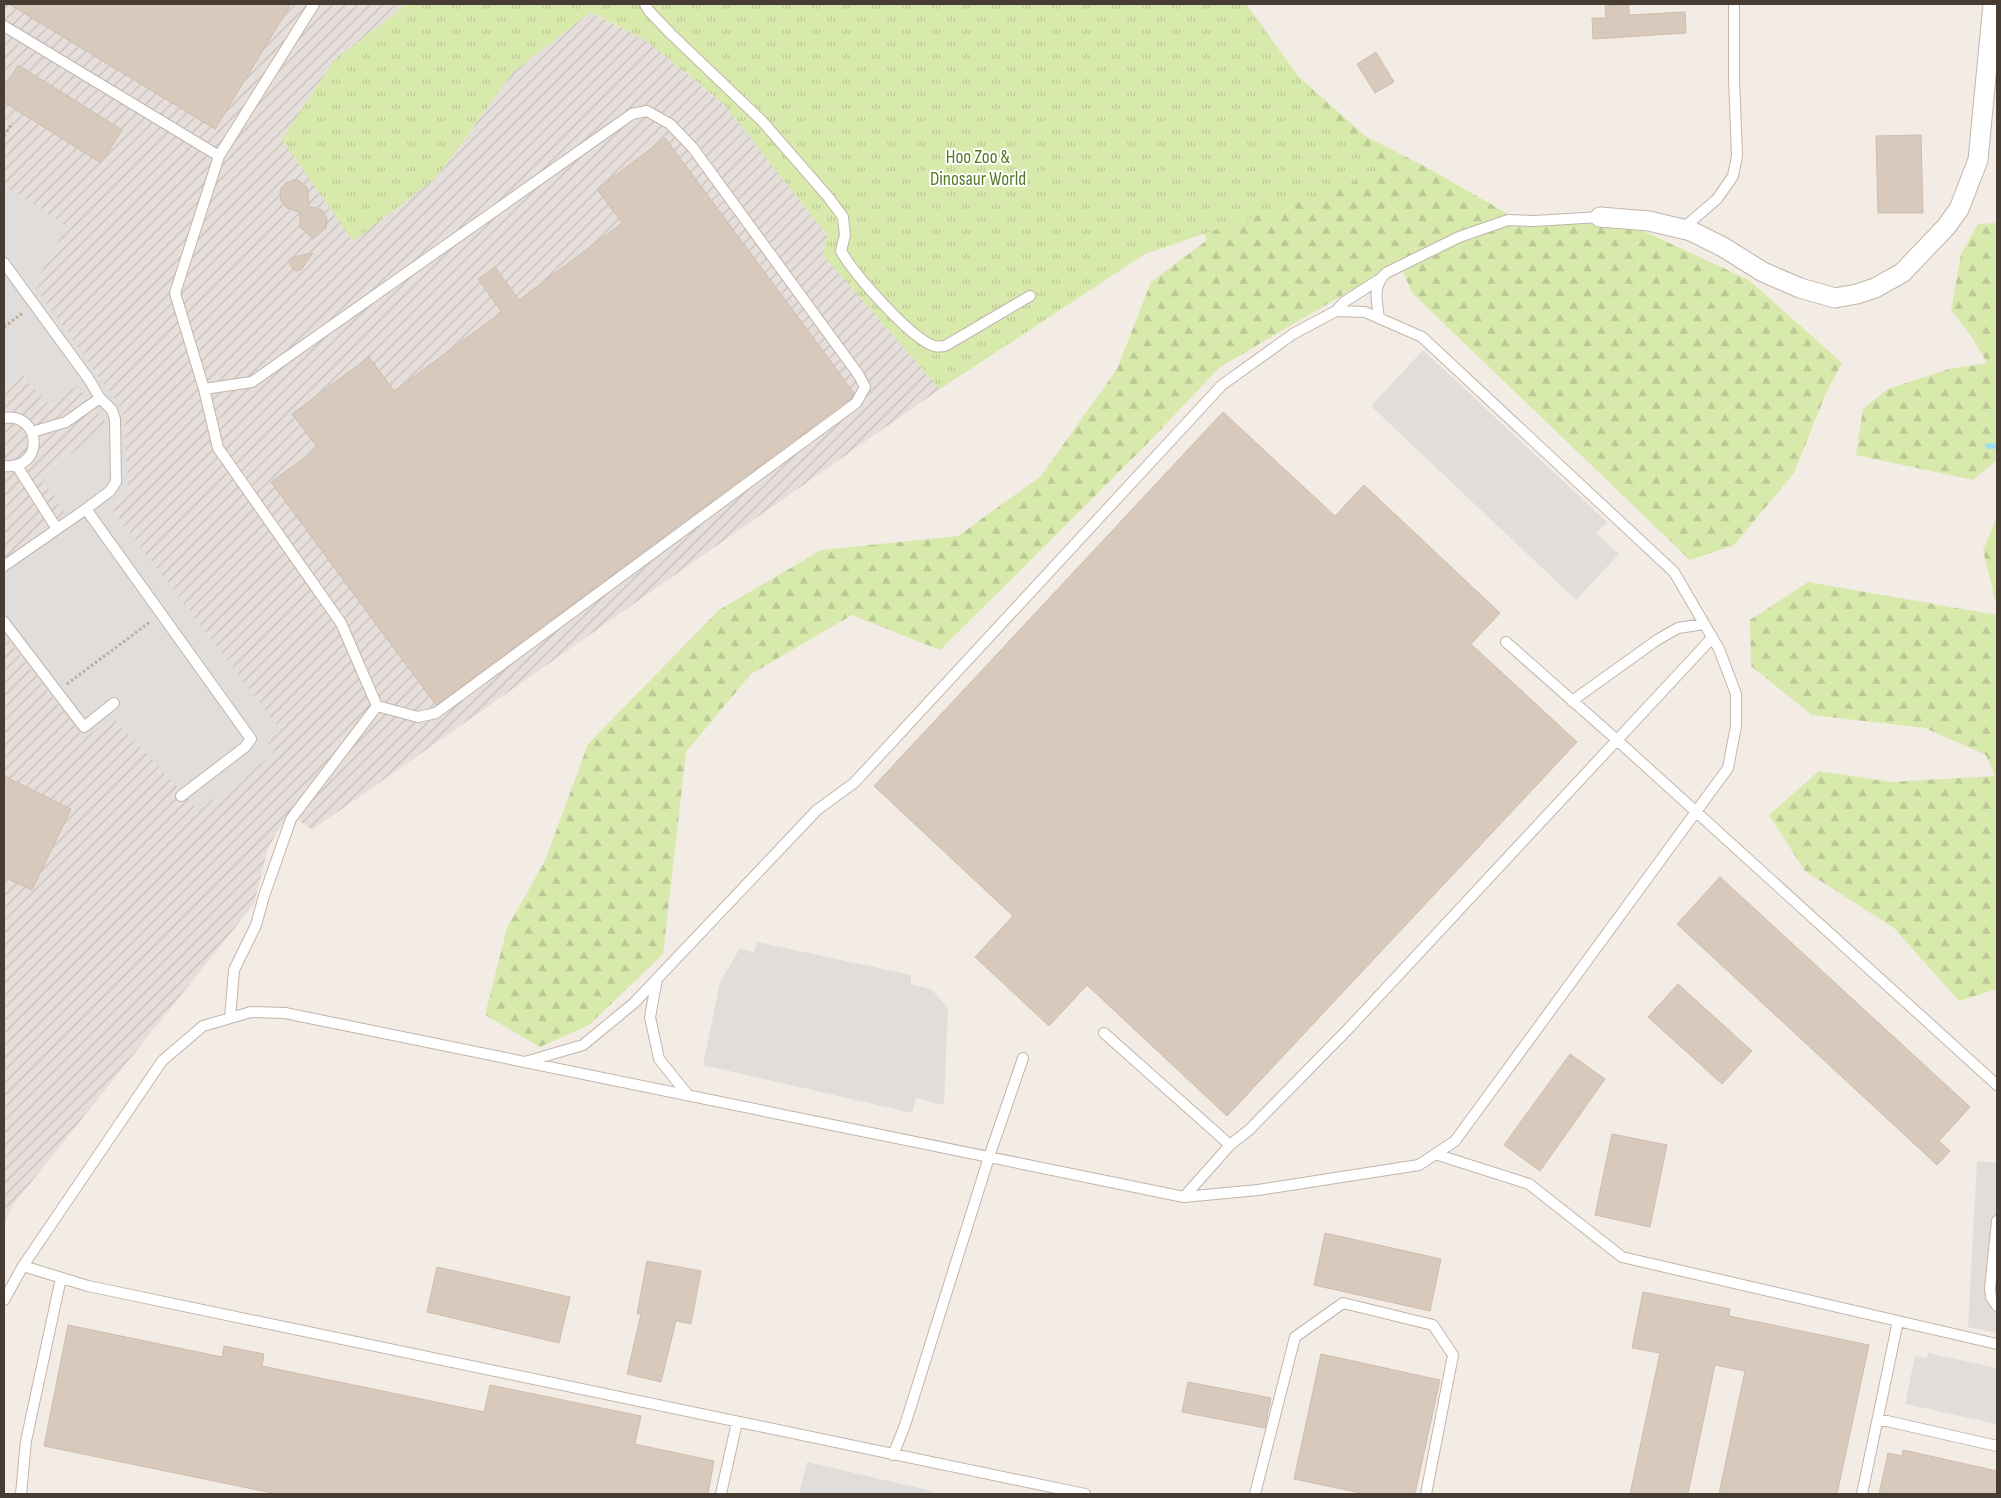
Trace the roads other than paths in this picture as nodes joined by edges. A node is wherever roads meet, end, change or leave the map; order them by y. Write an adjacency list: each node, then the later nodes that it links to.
1 (314, 4): 6 (lane)
2 (645, 4): 11 (lane)
3 (1734, 4): 8 (lane)
4 (1992, 4): 8 (street)
5 (4, 26): 6 (lane)
6 (219, 156): 14 (lane)
7 (1600, 217): 8 (street); 10 (lane)
8 (1682, 229)
9 (4, 263): 15 (lane)
10 (1380, 279): 12 (lane); 13 (lane)
11 (1030, 296)
12 (1336, 311): 13 (lane); 33 (lane)
13 (1380, 318): 24 (lane)
14 (204, 389): 29 (lane); 29 (lane)
15 (100, 398): 17 (lane); 20 (lane)
16 (4, 418): 17 (lane)
17 (32, 432): 19 (lane)
18 (4, 466): 19 (lane)
19 (17, 466): 21 (lane)
20 (86, 509): 21 (lane); 31 (lane)
21 (57, 529): 22 (lane)
22 (4, 566)
23 (4, 622): 28 (lane)
24 (1704, 624): 25 (lane); 27 (lane)
25 (1712, 638): 30 (lane); 32 (lane)
26 (1506, 642): 27 (lane)
27 (1572, 701): 30 (lane)
28 (114, 703)
29 (377, 706): 34 (lane)
30 (1617, 740): 32 (lane); 40 (lane)
31 (181, 796)
32 (1696, 812): 38 (lane); 41 (lane)
33 (657, 979): 37 (lane); 39 (lane)
34 (230, 1018): 37 (lane); 45 (lane)
35 (1104, 1034): 40 (lane)
36 (1023, 1058): 42 (lane)
37 (525, 1062): 39 (lane)
38 (1997, 1085)
39 (688, 1095): 42 (lane)
40 (1230, 1145): 43 (lane)
41 (1435, 1154): 43 (lane); 49 (lane)
42 (989, 1157): 43 (lane); 54 (lane)
43 (1184, 1197)
44 (1997, 1221): 48 (lane)
45 (23, 1266): 46 (lane); 47 (lane)
46 (61, 1278): 52 (lane); 55 (lane)
47 (4, 1300)
48 (1997, 1306)
49 (1898, 1321): 50 (lane); 51 (lane)
50 (1997, 1344)
51 (1878, 1419): 53 (lane); 60 (lane)
52 (737, 1422): 54 (lane); 56 (lane)
53 (1997, 1446)
54 (893, 1455): 57 (lane)
55 (21, 1494)
56 (721, 1494)
57 (1078, 1494)
58 (1255, 1494): 59 (lane)
59 (1426, 1494)
60 (1862, 1494)

